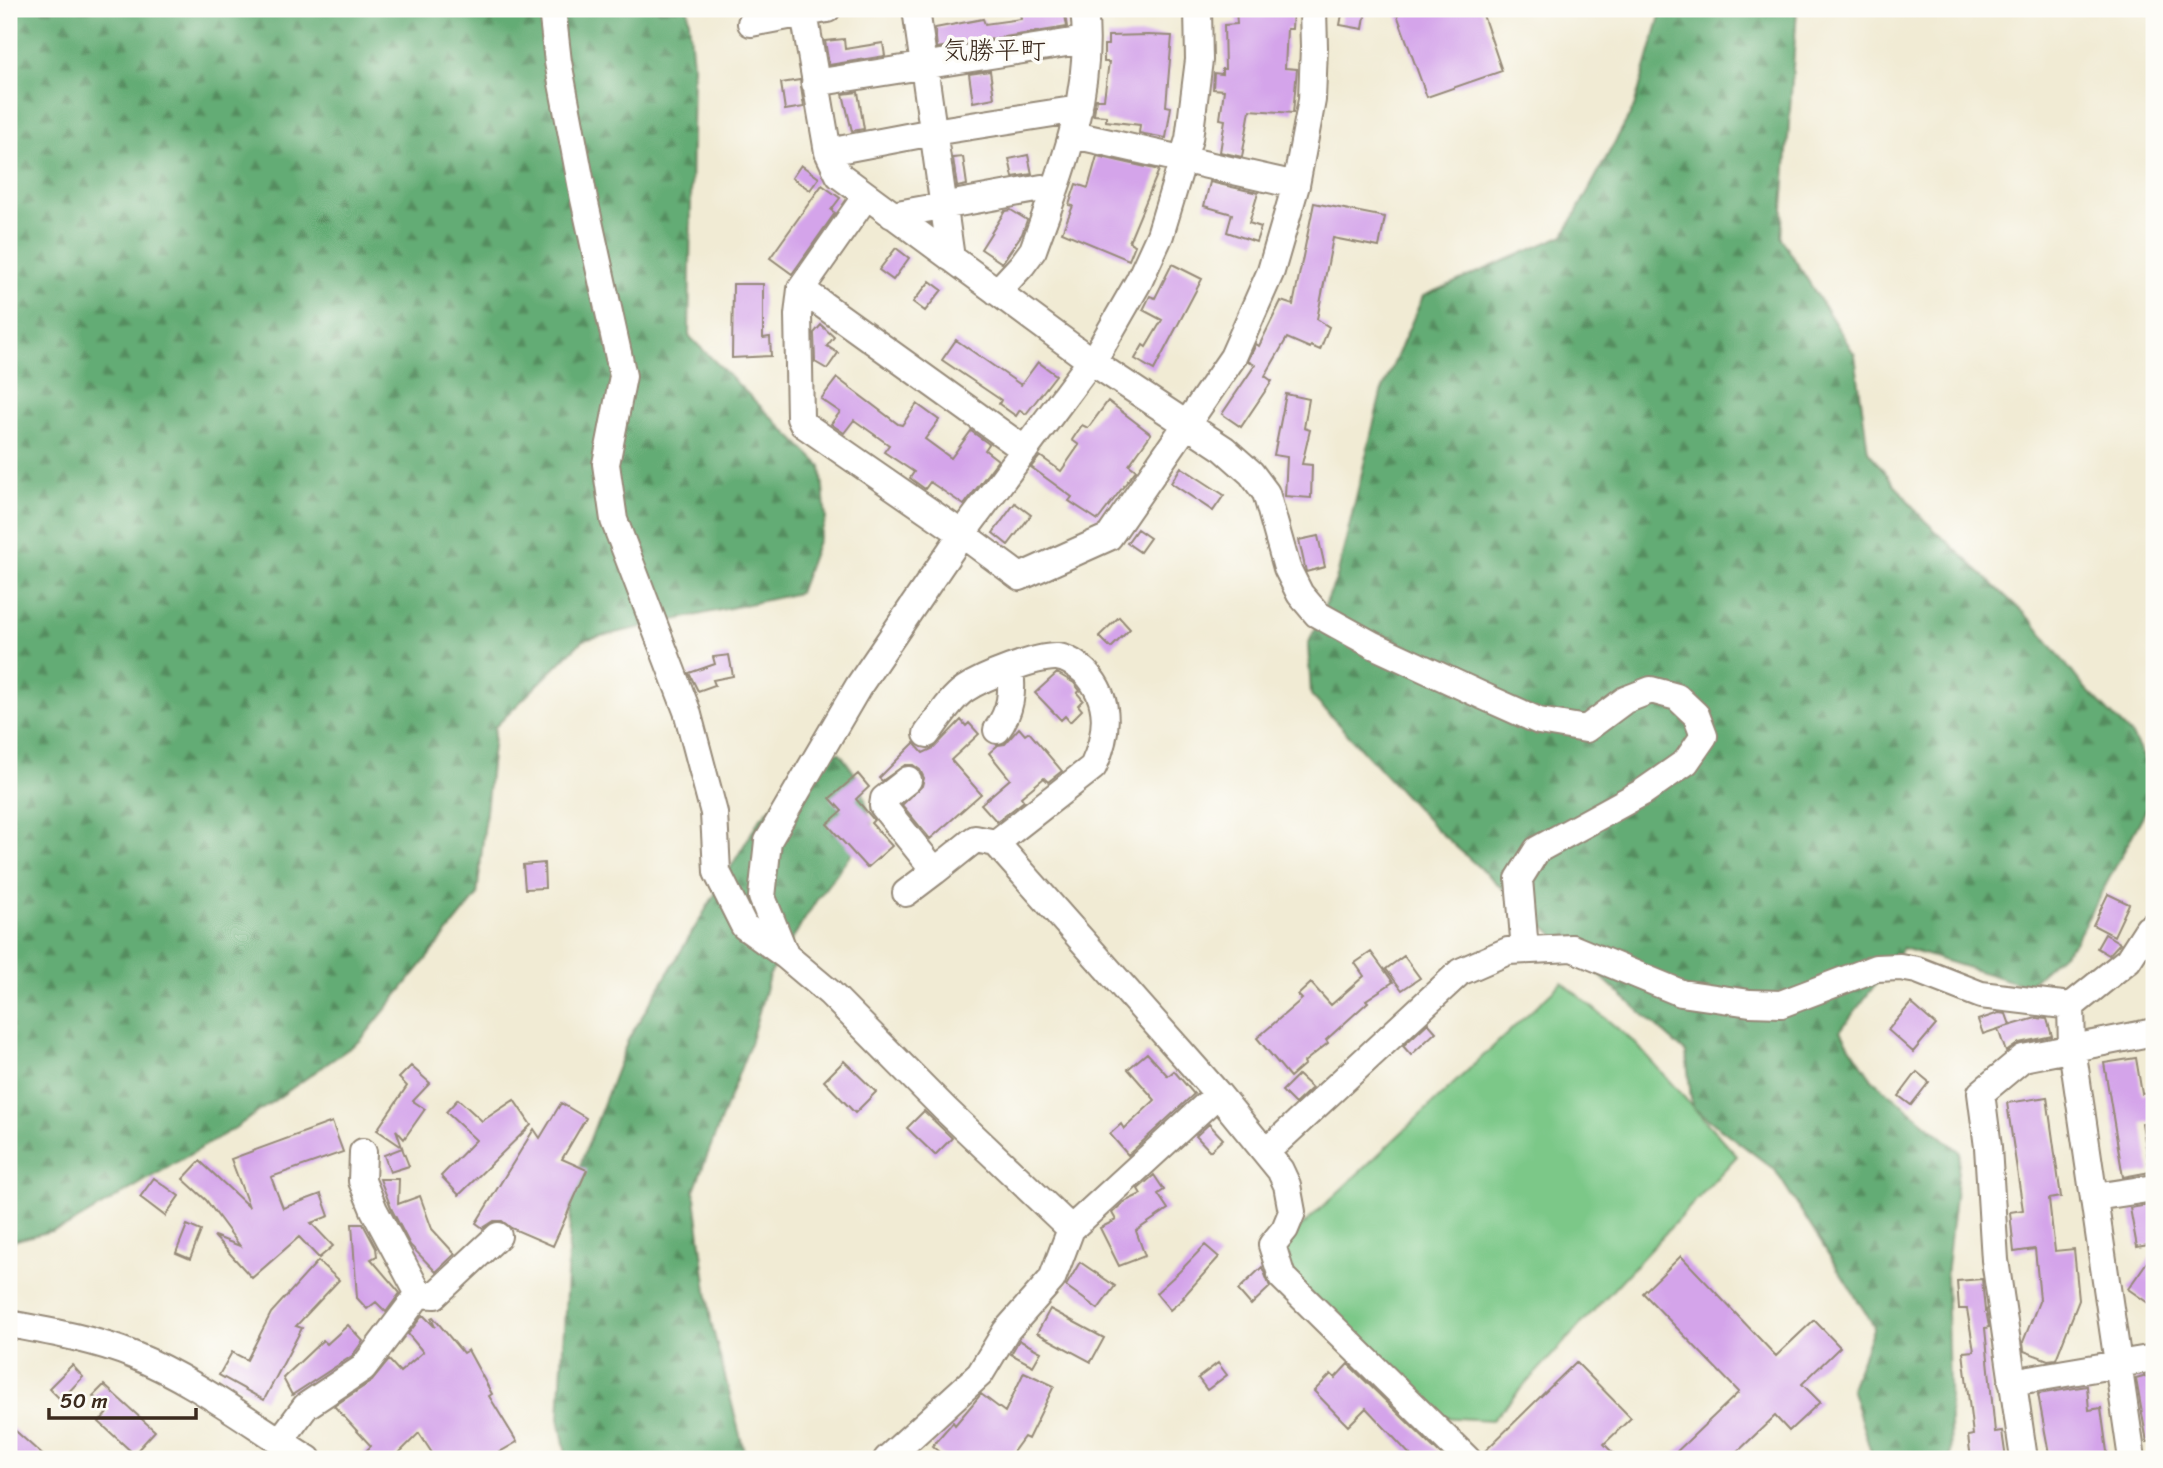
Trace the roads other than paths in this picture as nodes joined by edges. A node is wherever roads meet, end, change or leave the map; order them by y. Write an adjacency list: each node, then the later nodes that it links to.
1 (552, 9): 36 (street)
2 (916, 9): 9 (street)
3 (1084, 9): 8 (street)
4 (1198, 9): 14 (street)
5 (1313, 9): 15 (street)
6 (815, 11): 7 (street); 10 (street)
7 (766, 17)
8 (1085, 40): 9 (street); 11 (street)
9 (924, 66): 10 (street); 12 (street)
10 (815, 83): 13 (street)
11 (1076, 122): 12 (street); 14 (street); 16 (street)
12 (933, 132): 13 (street); 18 (street)
13 (828, 152): 17 (street)
14 (1183, 160): 15 (street); 23 (street)
15 (1296, 185): 24 (street)
16 (1054, 192): 18 (street); 22 (street)
17 (866, 196): 19 (street); 21 (street)
18 (944, 206): 19 (street); 20 (street)
19 (892, 215): 20 (street)
20 (951, 258): 22 (street)
21 (801, 289): 25 (street); 26 (street)
22 (997, 292): 23 (street)
23 (1091, 361): 24 (street); 25 (street)
24 (1188, 425): 26 (street); 35 (street)
25 (1025, 450): 26 (street)
26 (962, 534): 36 (street)
27 (1010, 669): 28 (street); 29 (street); 31 (street)
28 (997, 730)
29 (927, 734)
30 (908, 780): 32 (street)
31 (996, 843): 32 (street); 40 (street)
32 (935, 871): 33 (street)
33 (906, 893)
34 (2154, 926): 37 (street)
35 (1525, 950): 37 (street); 42 (street)
36 (786, 956): 45 (street)
37 (2071, 1006): 39 (street)
38 (2154, 1032): 39 (street)
39 (2072, 1048): 44 (street); 51 (street)
40 (1218, 1094): 42 (street); 45 (street)
41 (363, 1152): 47 (street)
42 (1266, 1152): 54 (street)
43 (2154, 1188): 44 (street)
44 (2095, 1197): 50 (street)
45 (1071, 1229): 53 (street)
46 (498, 1236): 47 (street)
47 (419, 1294): 52 (street)
48 (9, 1324): 52 (street)
49 (2154, 1358): 50 (street)
50 (2116, 1363): 51 (street); 56 (street)
51 (2012, 1382): 55 (street)
52 (291, 1452)
53 (887, 1459)
54 (1467, 1459)
55 (2024, 1459)
56 (2132, 1459)

